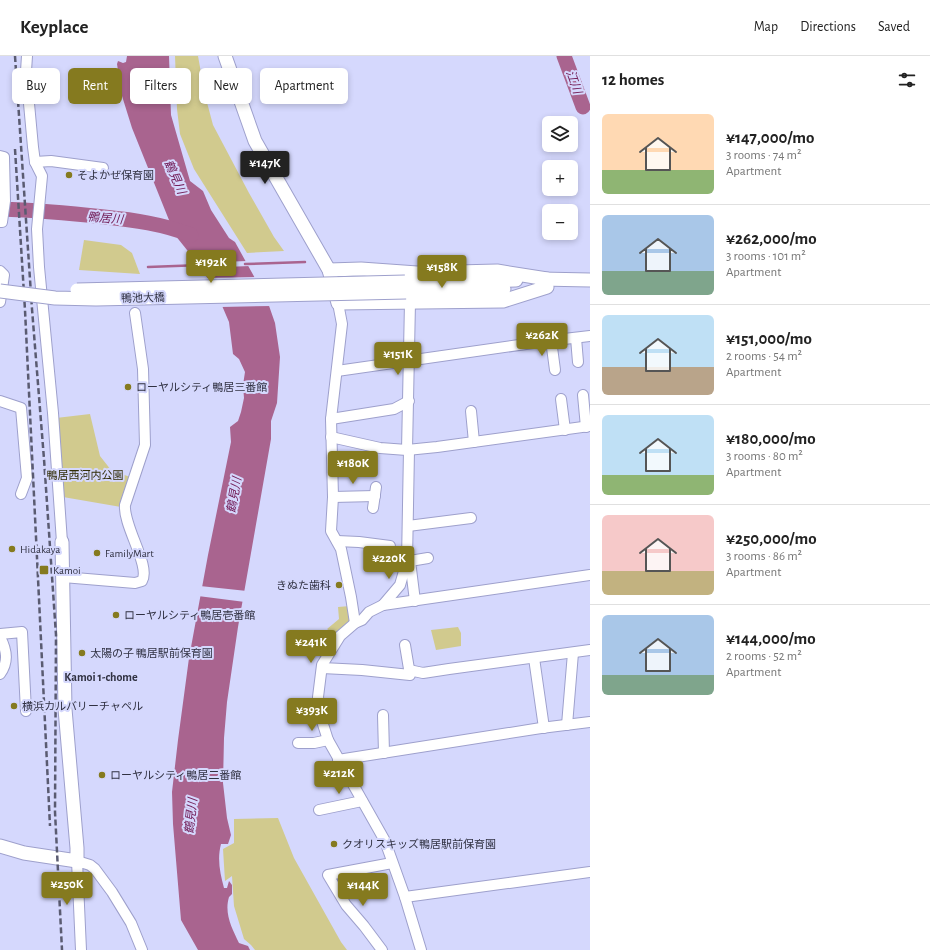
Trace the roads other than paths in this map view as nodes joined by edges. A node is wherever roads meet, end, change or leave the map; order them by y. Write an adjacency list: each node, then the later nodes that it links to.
1 (26, 56): 4 (street)
2 (225, 56): 7 (street)
3 (0, 156): 6 (street)
4 (35, 162): 5 (street); 42 (street)
5 (103, 168)
6 (1, 219)
7 (330, 270): 11 (street); 16 (street)
8 (0, 271): 15 (street)
9 (590, 280): 11 (street)
10 (0, 282): 14 (street, 鴨池大橋, bridge)
11 (547, 283): 12 (street); 14 (street); 14 (street)
12 (590, 285)
13 (0, 291): 14 (street, 鴨池大橋, bridge)
14 (407, 292): 16 (street); 21 (street)
15 (0, 302)
16 (338, 303): 24 (street)
17 (135, 313): 47 (street)
18 (590, 336): 19 (street)
19 (576, 338): 20 (street); 22 (street)
20 (551, 340): 21 (street); 23 (street)
21 (409, 361): 24 (street); 28 (street)
22 (578, 362)
23 (555, 370)
24 (337, 371): 30 (street)
25 (583, 395): 31 (street)
26 (561, 399): 32 (street)
27 (0, 401): 36 (street)
28 (409, 401): 30 (street); 35 (street)
29 (471, 411): 34 (street)
30 (331, 419): 33 (street)
31 (588, 427): 32 (street)
32 (565, 430): 34 (street)
33 (331, 437): 35 (street); 37 (street)
34 (474, 442): 35 (street)
35 (408, 450): 40 (street)
36 (21, 494)
37 (333, 497): 38 (street); 41 (street)
38 (373, 508)
39 (471, 518): 40 (street)
40 (408, 526): 45 (street)
41 (337, 541): 43 (street); 50 (street)
42 (62, 542): 47 (street)
43 (390, 546)
44 (428, 558): 45 (street)
45 (408, 561): 48 (street); 49 (street)
46 (590, 575): 48 (street)
47 (63, 577): 72 (street)
48 (415, 601): 49 (street)
49 (382, 605): 50 (street)
50 (355, 623): 57 (street)
51 (0, 634): 60 (street)
52 (0, 637): 59 (street)
53 (405, 645): 58 (street)
54 (590, 650): 55 (street)
55 (573, 653): 56 (street); 63 (street)
56 (534, 658): 58 (street); 64 (street)
57 (322, 668): 58 (street); 65 (street)
58 (409, 670)
59 (0, 674)
60 (26, 711)
61 (383, 715): 67 (street)
62 (590, 722): 63 (street)
63 (567, 725): 64 (street)
64 (544, 728): 67 (street)
65 (328, 740): 66 (street); 68 (street)
66 (298, 743)
67 (384, 753): 68 (street)
68 (338, 760): 69 (street)
69 (362, 802): 70 (street); 73 (street)
70 (319, 810)
71 (0, 846): 72 (street)
72 (77, 861): 76 (street); 77 (street)
73 (392, 863): 75 (street); 78 (street)
74 (590, 872): 75 (street)
75 (405, 897): 79 (street)
76 (81, 950)
77 (142, 950)
78 (382, 950)
79 (421, 950)

